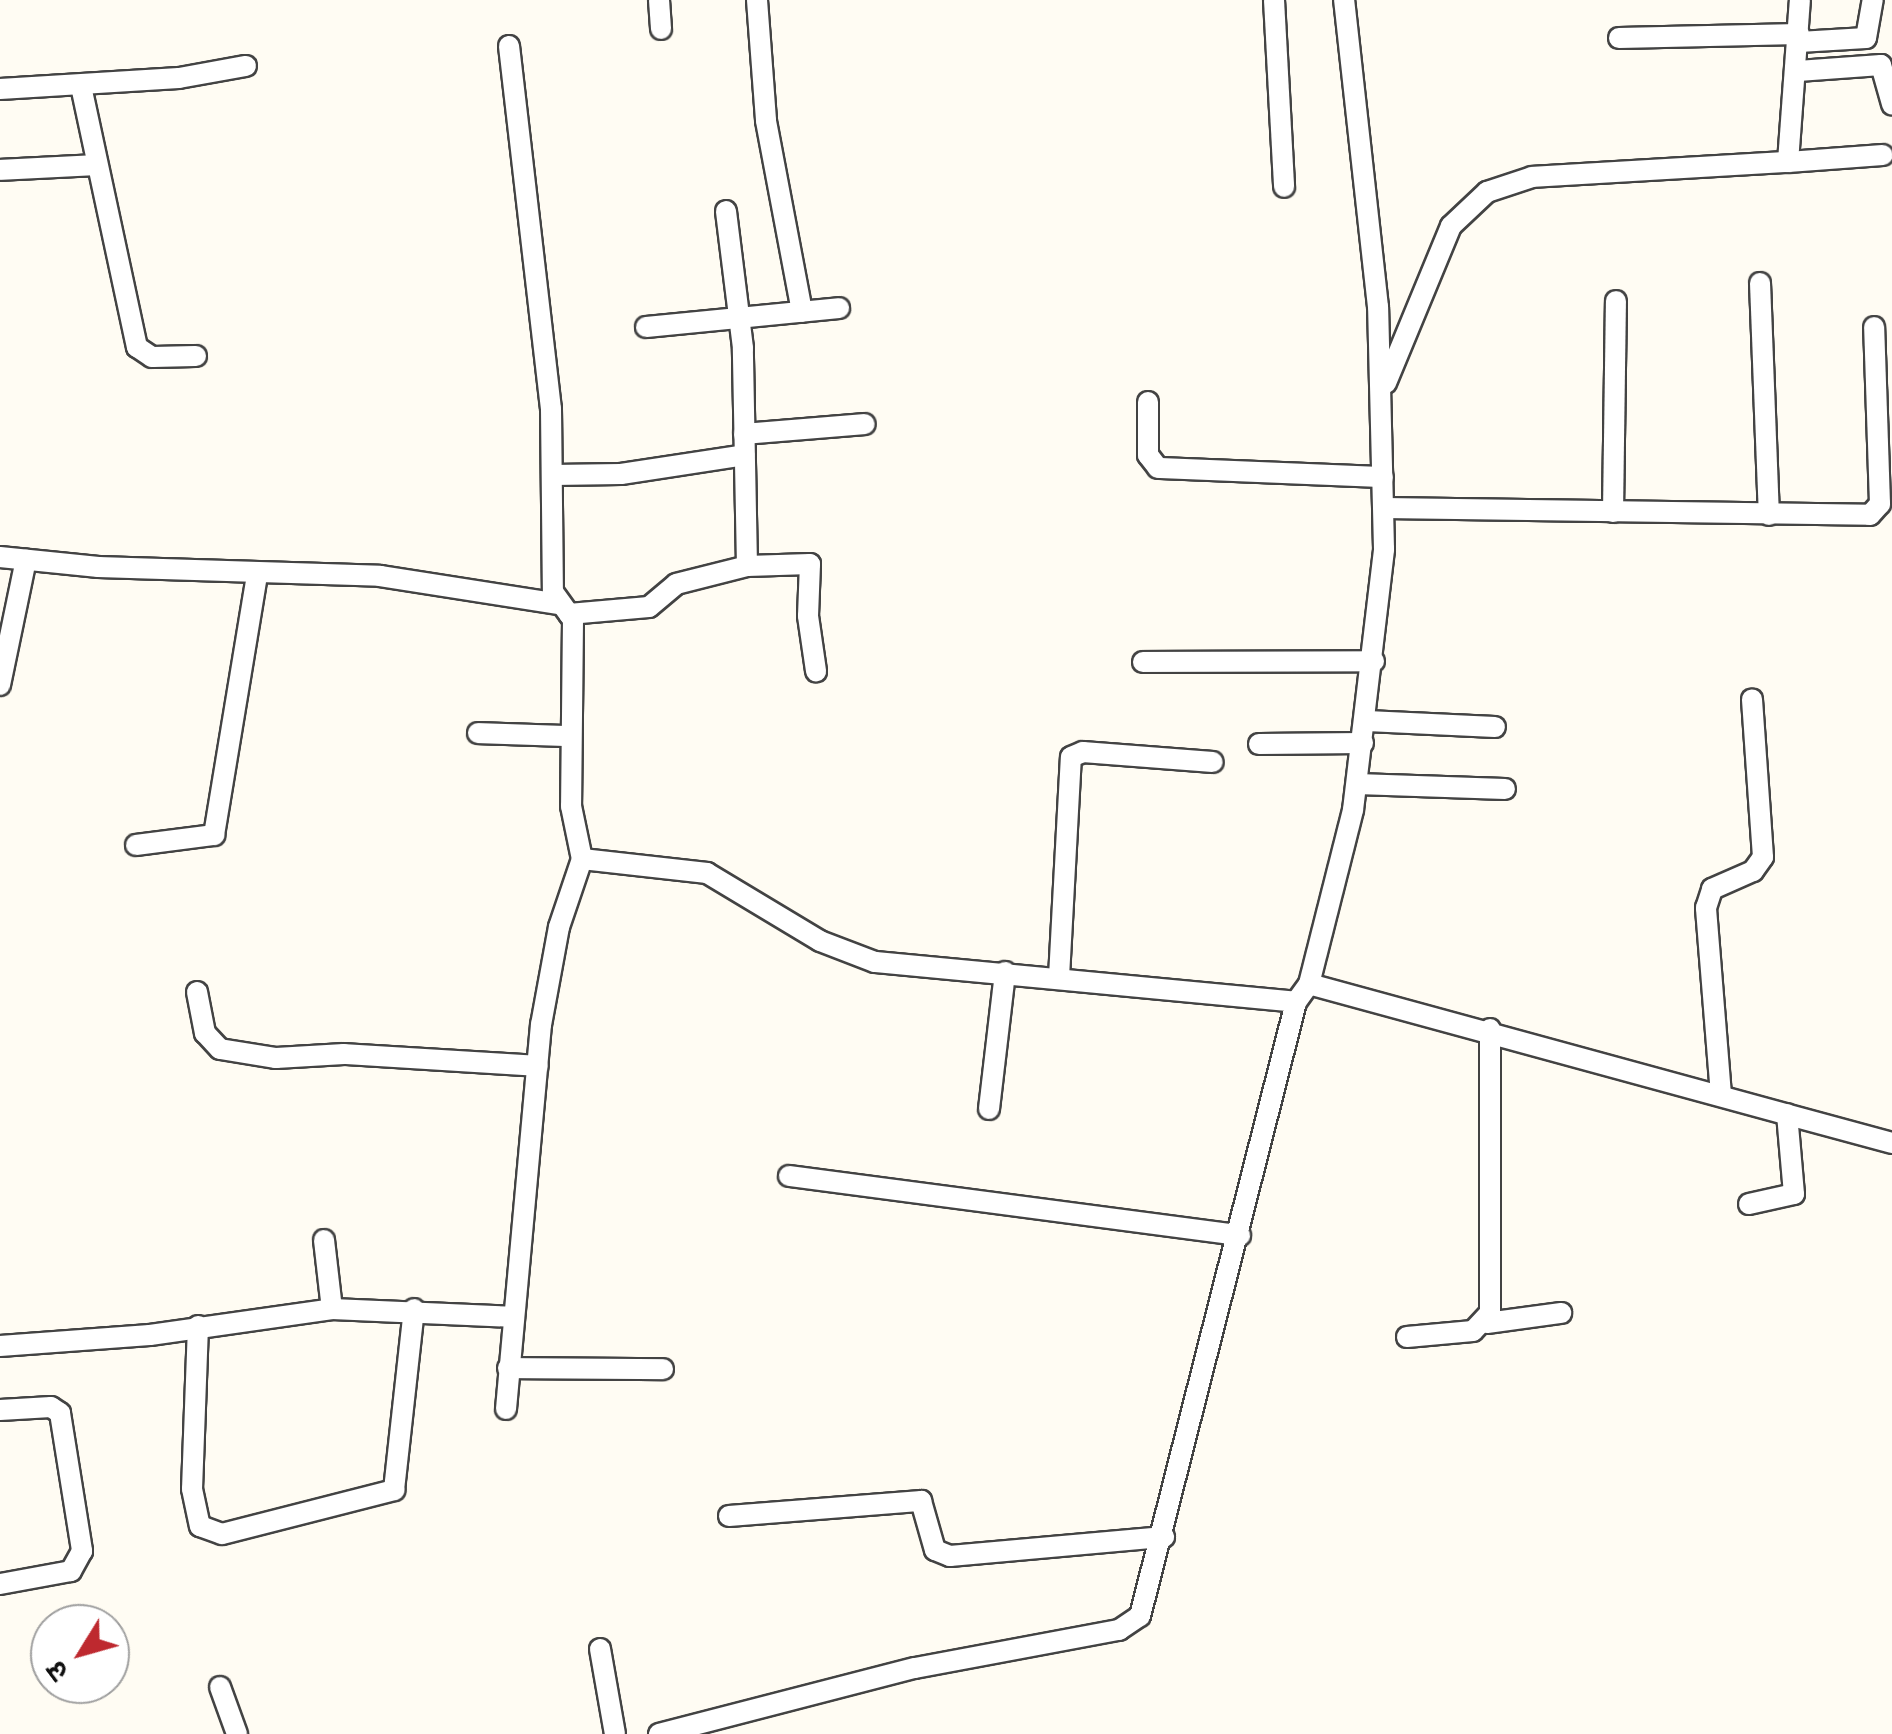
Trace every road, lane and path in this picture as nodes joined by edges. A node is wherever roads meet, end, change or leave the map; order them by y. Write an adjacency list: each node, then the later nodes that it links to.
1 (659, 0): 7 (street)
2 (758, 0): 25 (street)
3 (1274, 0): 20 (street)
4 (1344, 0): 30 (street)
5 (1800, 0): 9 (street)
6 (1874, 0): 9 (street)
7 (661, 29)
8 (1619, 38): 9 (street)
9 (1799, 38): 12 (street)
10 (509, 46): 34 (street)
11 (246, 66): 13 (street)
12 (1798, 71): 15 (street); 17 (street)
13 (81, 86): 14 (street); 18 (street)
14 (1, 91)
15 (1892, 104)
16 (1883, 154): 17 (street)
17 (1788, 162): 30 (street)
18 (97, 165): 19 (street); 29 (street)
19 (0, 170)
20 (1284, 187)
21 (726, 211): 26 (street)
22 (1760, 282): 38 (street)
23 (1616, 302): 37 (street)
24 (839, 308): 25 (street)
25 (802, 312): 26 (street)
26 (739, 320): 27 (street); 33 (street)
27 (646, 327)
28 (1874, 327): 38 (street)
29 (196, 356)
30 (1382, 392): 35 (street)
31 (1148, 402): 35 (street)
32 (865, 424): 33 (street)
33 (744, 444): 34 (street); 41 (street)
34 (553, 475): 43 (street)
35 (1383, 477): 36 (street)
36 (1384, 508): 37 (street); 44 (street)
37 (1613, 512): 38 (street)
38 (1769, 515)
39 (0, 557): 40 (street)
40 (26, 560): 42 (street); 47 (street)
41 (746, 566): 43 (street); 46 (street)
42 (257, 574): 43 (street); 58 (street)
43 (564, 609): 52 (street)
44 (1374, 660): 45 (street); 49 (street)
45 (1143, 662)
46 (816, 671)
47 (0, 685)
48 (1752, 699): 66 (street)
49 (1367, 721): 50 (street); 53 (street)
50 (1495, 727)
51 (478, 733): 52 (street)
52 (570, 736): 59 (street)
53 (1363, 743): 54 (street); 56 (street)
54 (1260, 744)
55 (1213, 762): 61 (street)
56 (1357, 784): 57 (street); 63 (street)
57 (1505, 789)
58 (136, 844)
59 (582, 859): 60 (street); 65 (street)
60 (1005, 972): 61 (street); 67 (street)
61 (1058, 978): 63 (street)
62 (197, 992): 65 (street)
63 (1302, 993): 64 (street); 72 (street)
64 (1490, 1029): 66 (street); 78 (street)
65 (538, 1066): 77 (street)
66 (1721, 1095): 68 (street)
67 (989, 1109)
68 (1787, 1114): 69 (street); 71 (street)
69 (1892, 1143)
70 (789, 1176): 72 (street)
71 (1749, 1204)
72 (1240, 1235): 87 (street)
73 (324, 1240): 74 (street)
74 (332, 1309): 75 (street); 79 (street)
75 (414, 1310): 77 (street); 79 (street)
76 (1560, 1313): 78 (street)
77 (512, 1317): 82 (street)
78 (1487, 1323): 80 (street)
79 (198, 1326): 81 (street)
80 (1407, 1337)
81 (0, 1346)
82 (508, 1368): 83 (street); 84 (street)
83 (663, 1369)
84 (506, 1409)
85 (0, 1410): 88 (street)
86 (728, 1516): 87 (street)
87 (1164, 1538): 93 (street)
88 (0, 1584)
89 (600, 1649): 92 (street)
90 (220, 1687): 91 (street)
91 (237, 1734)
92 (615, 1734)
93 (659, 1734)

